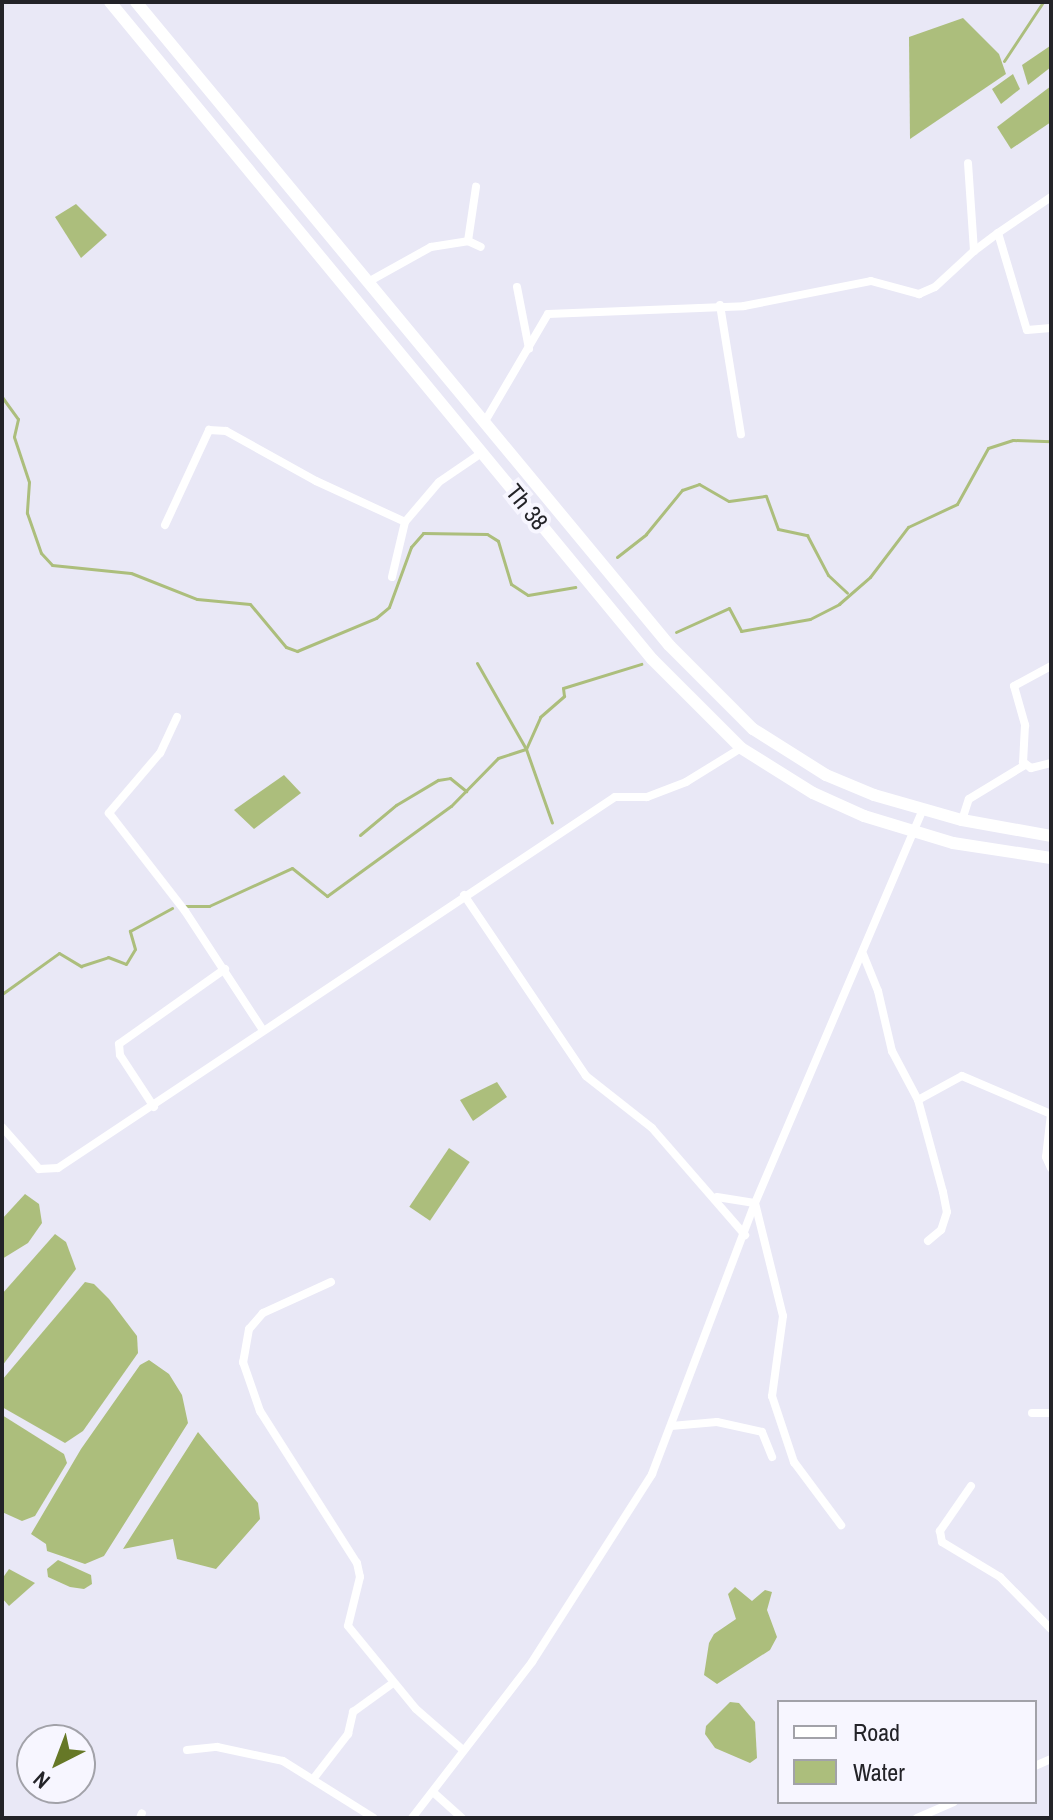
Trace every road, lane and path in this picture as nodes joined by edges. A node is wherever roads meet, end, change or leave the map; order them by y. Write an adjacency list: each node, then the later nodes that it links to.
1 (110, 2): 17 (street, Th 38)
2 (136, 2): 10 (street, Th 38)
3 (968, 163): 9 (street)
4 (476, 187): 7 (street)
5 (1051, 197): 6 (street)
6 (998, 233): 9 (street); 13 (street)
7 (468, 241): 8 (street); 10 (street)
8 (481, 247)
9 (974, 251): 12 (street)
10 (368, 282): 15 (street, Th 38)
11 (517, 287): 14 (street)
12 (720, 305): 14 (street); 16 (street)
13 (1051, 328)
14 (529, 349): 15 (street)
15 (484, 423): 18 (street, Th 38)
16 (741, 434)
17 (483, 452): 19 (street, Th 38); 20 (street)
18 (545, 498): 19 (street); 28 (street, Th 38)
19 (528, 508): 25 (street, Th 38)
20 (405, 522): 21 (street); 22 (street)
21 (165, 525)
22 (392, 577)
23 (1051, 666): 27 (street)
24 (177, 717): 35 (street)
25 (741, 748): 30 (street, Th 38); 33 (street)
26 (1051, 763): 27 (street)
27 (1025, 765): 29 (street)
28 (923, 810): 29 (street, Th 38); 30 (street)
29 (962, 820): 31 (street, Th 38)
30 (915, 833): 32 (street, Th 38); 34 (street)
31 (1051, 836)
32 (1051, 858)
33 (464, 895): 36 (street); 42 (street)
34 (863, 954): 37 (street); 43 (street)
35 (225, 969): 36 (street); 38 (street)
36 (263, 1030): 38 (street)
37 (918, 1100): 39 (street); 45 (street)
38 (154, 1107): 40 (street)
39 (1051, 1114): 41 (street)
40 (2, 1127)
41 (1051, 1168)
42 (717, 1197): 43 (street); 44 (street)
43 (755, 1203): 44 (street); 52 (street)
44 (745, 1235): 49 (street)
45 (928, 1241)
46 (331, 1282): 54 (street)
47 (1032, 1413): 48 (street)
48 (1051, 1413)
49 (671, 1426): 50 (street); 56 (street)
50 (772, 1457)
51 (971, 1486): 53 (street)
52 (841, 1525)
53 (1051, 1629)
54 (393, 1683): 56 (street); 57 (street)
55 (187, 1750): 57 (street)
56 (463, 1750): 58 (street)
57 (314, 1778): 60 (street)
58 (433, 1792): 61 (street); 62 (street)
59 (949, 1804): 63 (street)
60 (374, 1818)
61 (412, 1818)
62 (462, 1818)
63 (917, 1818)

